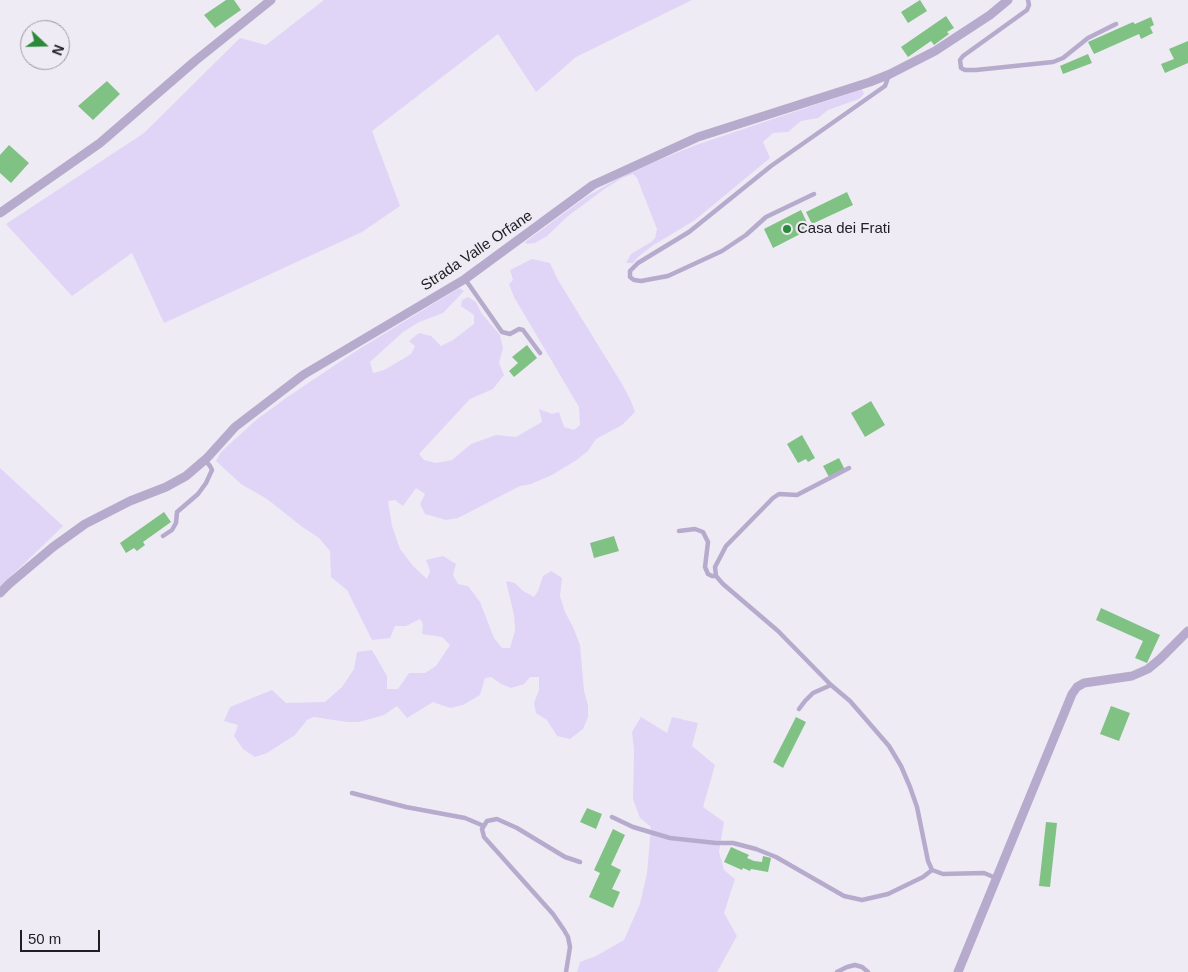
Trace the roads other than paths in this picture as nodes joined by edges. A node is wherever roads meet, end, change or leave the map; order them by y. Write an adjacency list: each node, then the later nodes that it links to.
1 (271, 0): 7 (street)
2 (1008, 0): 5 (street, Strada Valle Orfane)
3 (1028, 0): 4 (lane)
4 (1116, 24)
5 (890, 74): 6 (lane); 8 (street, Strada Valle Orfane)
6 (814, 194)
7 (0, 213)
8 (465, 279): 9 (lane); 10 (street, Strada Valle Orfane)
9 (540, 353)
10 (205, 460): 13 (lane); 15 (street, Strada Valle Orfane)
11 (849, 468): 14 (lane)
12 (679, 531): 14 (lane)
13 (163, 536)
14 (716, 576): 17 (lane)
15 (0, 593)
16 (1188, 631): 24 (street)
17 (831, 685): 18 (lane); 23 (lane)
18 (799, 709)
19 (352, 793): 21 (lane)
20 (612, 817): 23 (lane)
21 (484, 826): 22 (lane); 25 (lane)
22 (580, 862)
23 (932, 870): 24 (lane)
24 (996, 878): 28 (street)
25 (566, 972)
26 (836, 972): 27 (lane)
27 (868, 972)
28 (958, 972)

